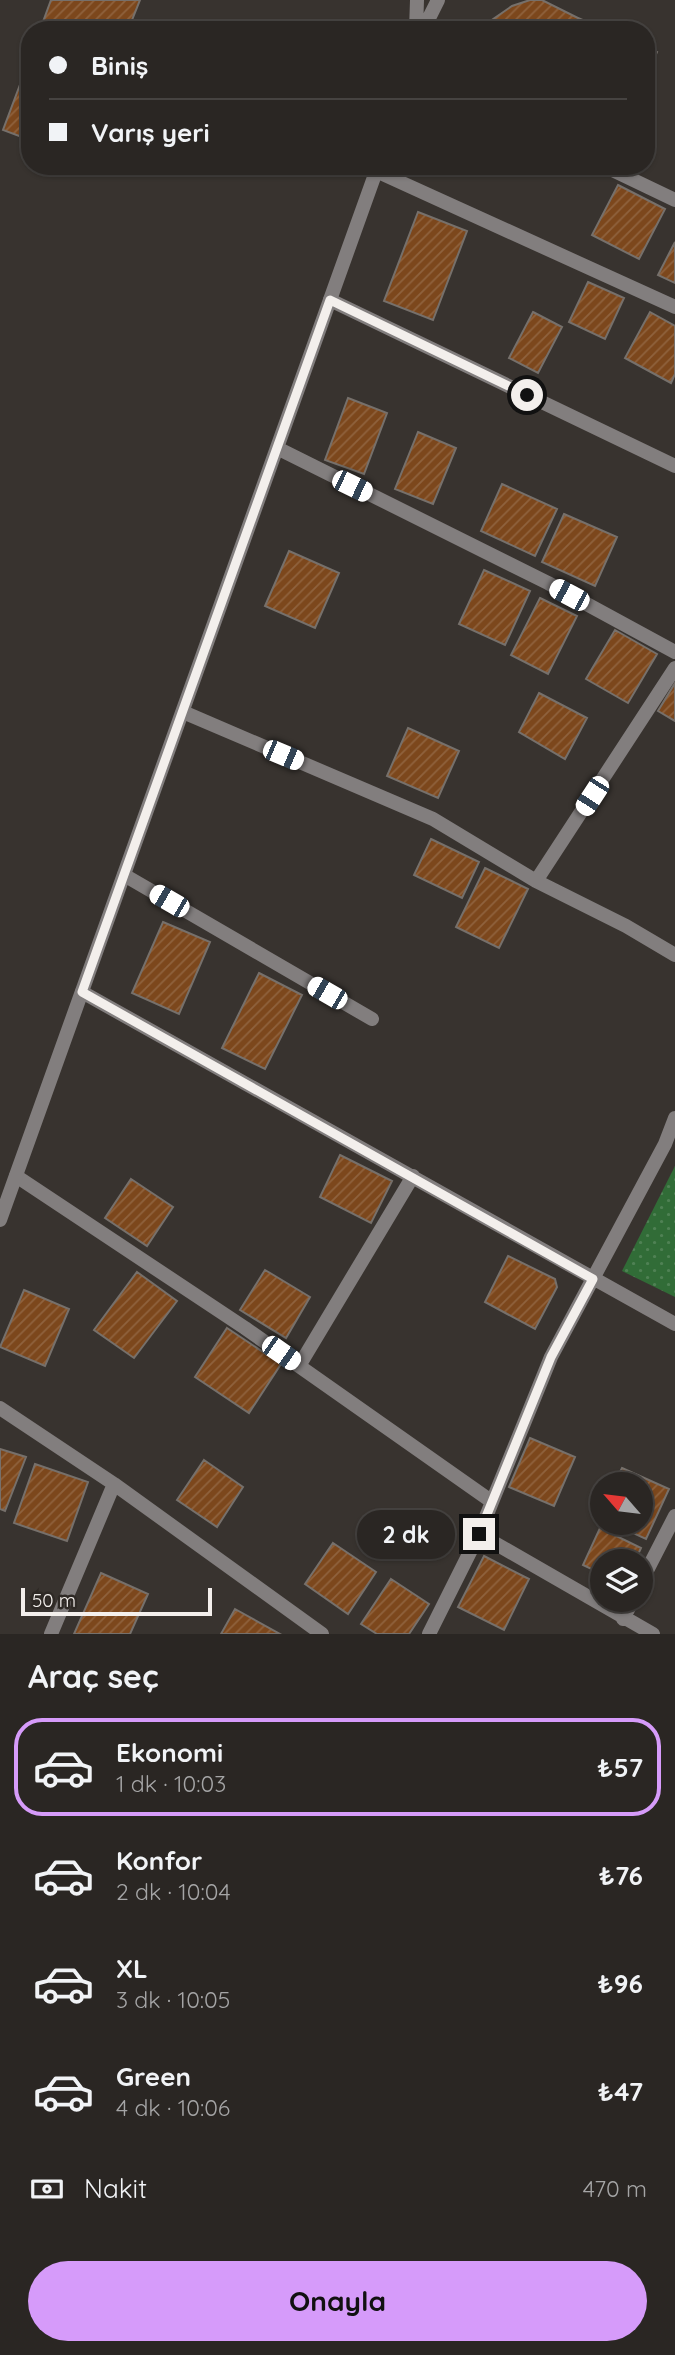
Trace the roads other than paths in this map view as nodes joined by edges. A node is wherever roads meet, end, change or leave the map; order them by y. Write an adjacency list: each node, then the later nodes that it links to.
1 (417, 0): 3 (street)
2 (438, 0): 4 (street)
3 (416, 21)
4 (428, 21)
5 (375, 175): 9 (street)
6 (390, 175): 10 (street)
7 (623, 175): 8 (street)
8 (675, 200)
9 (330, 300): 11 (street); 12 (street)
10 (675, 307)
11 (279, 449): 13 (street); 15 (street)
12 (675, 466)
13 (675, 652)
14 (675, 668): 17 (street)
15 (183, 712): 16 (street); 17 (street)
16 (124, 875): 19 (street); 20 (street)
17 (536, 881): 18 (street)
18 (675, 955)
19 (82, 992): 22 (street); 23 (street)
20 (372, 1019)
21 (675, 1118): 25 (street)
22 (16, 1176): 24 (street); 27 (street)
23 (413, 1176): 25 (street); 27 (street)
24 (0, 1220)
25 (593, 1279): 26 (street); 30 (street)
26 (675, 1324)
27 (299, 1366): 30 (street)
28 (0, 1408): 29 (street)
29 (114, 1484): 36 (street); 37 (street)
30 (491, 1501): 32 (street)
31 (675, 1516): 33 (street)
32 (479, 1534): 35 (street); 38 (street)
33 (653, 1559)
34 (627, 1612): 35 (street)
35 (623, 1619): 39 (street)
36 (51, 1634)
37 (322, 1634)
38 (429, 1634)
39 (653, 1634)

